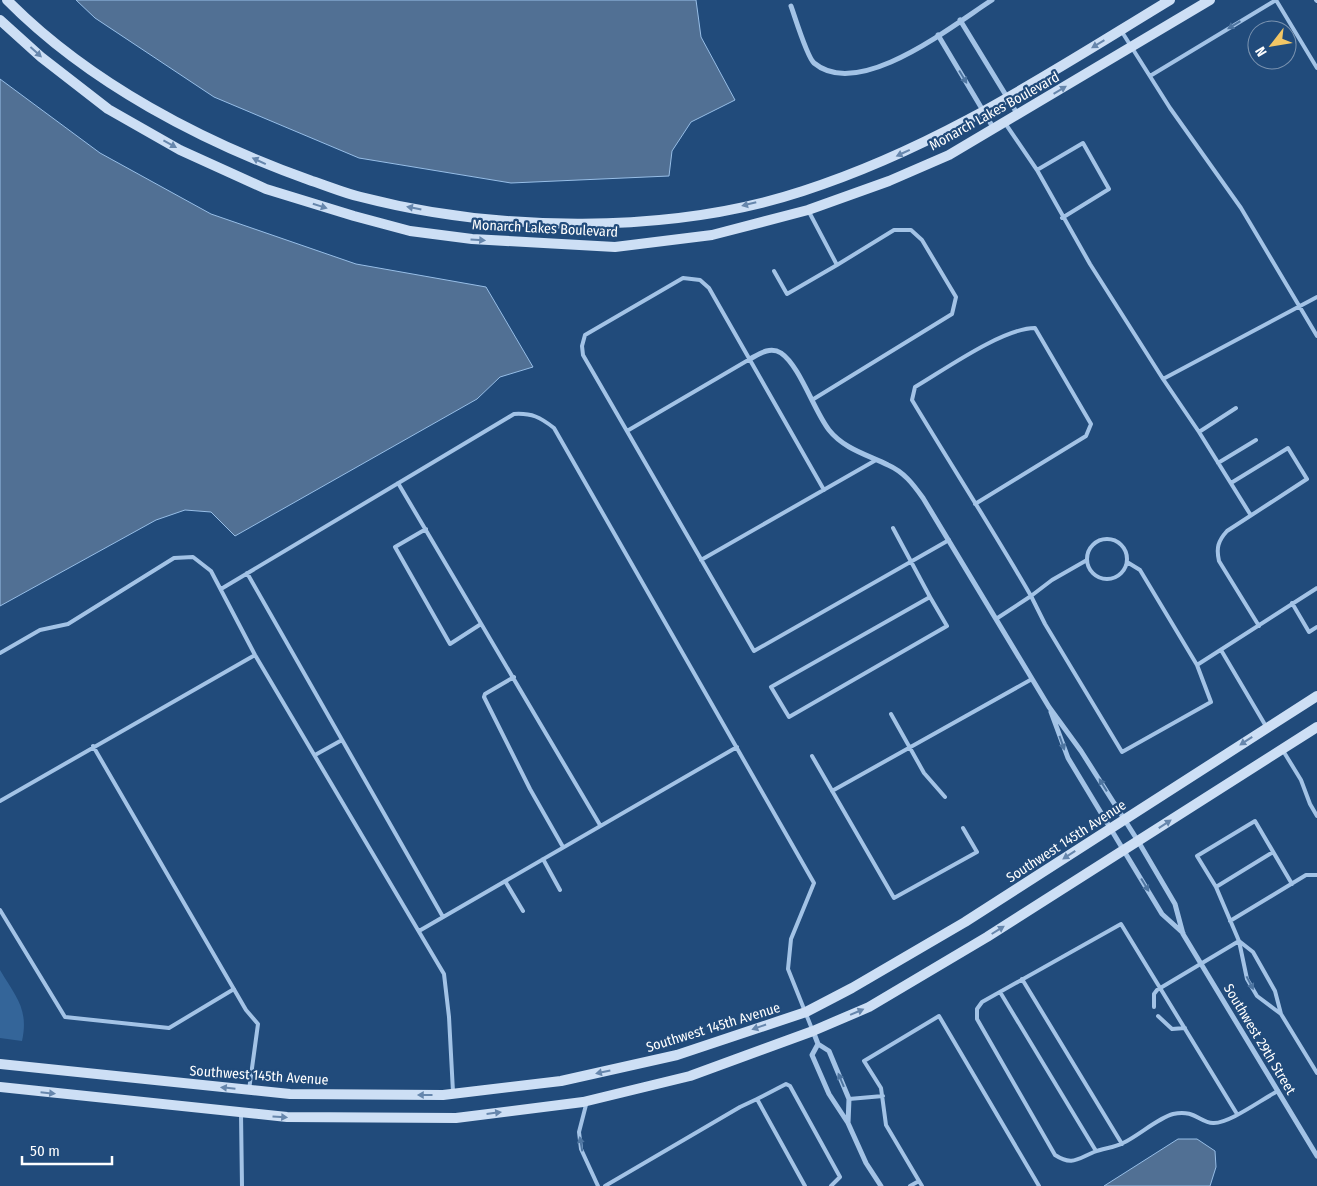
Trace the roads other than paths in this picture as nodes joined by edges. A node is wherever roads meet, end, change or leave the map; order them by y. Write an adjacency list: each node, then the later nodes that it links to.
1 (7, 0): 15 (street, Monarch Lakes Boulevard, one-way to 1)
2 (992, 0): 8 (street)
3 (1170, 0): 9 (street, Monarch Lakes Boulevard)
4 (1210, 0): 11 (street, Monarch Lakes Boulevard)
5 (1276, 0): 12 (lane); 13 (lane, one-way to 13)
6 (791, 6): 10 (street)
7 (0, 20): 20 (street, Monarch Lakes Boulevard, one-way to 20)
8 (960, 20): 10 (street); 14 (street)
9 (1121, 30): 11 (lane); 14 (street, Monarch Lakes Boulevard, one-way to 14)
10 (938, 35): 15 (street, one-way to 15)
11 (1132, 47): 13 (lane); 16 (street, Monarch Lakes Boulevard, one-way to 11)
12 (1317, 68)
13 (1150, 76): 25 (lane)
14 (1008, 99): 15 (street, Monarch Lakes Boulevard); 16 (street)
15 (984, 112): 18 (street)
16 (1018, 115): 17 (street, Monarch Lakes Boulevard)
17 (1005, 123): 18 (street, Monarch Lakes Boulevard); 19 (lane)
18 (994, 129): 20 (street, Monarch Lakes Boulevard)
19 (1037, 170): 21 (lane); 21 (lane)
20 (808, 210): 22 (lane)
21 (1062, 218): 28 (lane)
22 (837, 265): 23 (lane); 29 (lane)
23 (774, 271)
24 (1317, 297): 25 (lane)
25 (1300, 307): 26 (lane); 28 (lane)
26 (1317, 336)
27 (750, 359): 29 (street); 31 (lane); 31 (lane); 38 (lane)
28 (1162, 379): 32 (lane)
29 (812, 400): 34 (street)
30 (1236, 408): 32 (lane)
31 (627, 431): 44 (lane)
32 (1199, 432): 35 (lane)
33 (1256, 440): 35 (lane)
34 (876, 460): 38 (lane); 43 (street)
35 (1218, 463): 37 (lane)
36 (398, 483): 42 (lane); 48 (lane); 71 (lane)
37 (1231, 483): 40 (lane); 40 (lane)
38 (824, 490): 44 (lane)
39 (975, 504): 39 (lane); 51 (lane)
40 (1250, 514): 56 (lane)
41 (893, 528): 46 (lane)
42 (426, 529): 55 (lane); 55 (lane)
43 (949, 540): 46 (lane); 54 (street)
44 (702, 560): 46 (lane)
45 (1087, 560): 47 (lane); 47 (lane); 51 (lane)
46 (912, 562): 52 (lane)
47 (1127, 562): 61 (lane)
48 (247, 573): 50 (lane); 69 (lane)
49 (1317, 588): 53 (lane)
50 (221, 589): 59 (lane); 60 (lane)
51 (1031, 596): 54 (lane); 61 (lane)
52 (930, 597): 52 (lane)
53 (1292, 604): 56 (lane); 57 (lane)
54 (996, 619): 63 (street)
55 (481, 624): 62 (lane)
56 (1259, 626): 58 (lane)
57 (1317, 627)
58 (1221, 650): 61 (lane); 68 (lane)
59 (0, 653)
60 (255, 654): 70 (lane); 74 (lane)
61 (1197, 665)
62 (514, 677): 81 (lane); 85 (lane)
63 (1032, 679): 65 (street); 72 (lane)
64 (1317, 696): 68 (street, Southwest 145th Avenue)
65 (1049, 707): 80 (street, Southwest 29th Street, one-way to 65); 83 (street, Southwest 29th Street, one-way to 83)
66 (891, 714): 72 (lane)
67 (1317, 727): 73 (street)
68 (1267, 728): 80 (street, Southwest 145th Avenue, one-way to 80)
69 (342, 740): 74 (lane); 96 (lane)
70 (93, 746): 78 (lane); 104 (lane)
71 (738, 747): 81 (lane); 107 (lane)
72 (910, 748): 76 (lane); 77 (lane)
73 (1282, 749): 79 (lane); 84 (street, one-way to 73)
74 (316, 755): 98 (lane)
75 (812, 756): 76 (lane)
76 (832, 791): 82 (lane)
77 (945, 797)
78 (0, 801)
79 (1317, 816)
80 (1124, 819): 83 (street, Southwest 145th Avenue); 84 (street, Southwest 29th Street)
81 (600, 825): 85 (lane)
82 (963, 828)
83 (1110, 828): 86 (street, Southwest 29th Street); 107 (street, Southwest 145th Avenue, one-way to 107)
84 (1138, 841): 86 (street); 99 (street, Southwest 29th Street)
85 (563, 847): 88 (lane)
86 (1124, 850): 99 (street, Southwest 29th Street, one-way to 99); 111 (street, one-way to 86)
87 (1273, 852): 91 (lane); 92 (lane); 92 (lane)
88 (543, 860): 90 (lane); 93 (lane)
89 (1317, 875): 91 (lane)
90 (505, 882): 95 (lane); 96 (lane)
91 (1292, 884): 97 (lane)
92 (1216, 886): 97 (lane)
93 (560, 890)
94 (0, 910): 104 (lane)
95 (523, 911)
96 (443, 917): 98 (lane)
97 (1230, 921): 100 (lane)
98 (419, 931): 119 (lane)
99 (1183, 934): 101 (street, Southwest 29th Street)
100 (1239, 941): 101 (lane); 108 (lane); 108 (lane, one-way to 108)
101 (1201, 964): 103 (lane); 118 (street, Southwest 29th Street)
102 (1022, 979): 103 (lane); 105 (lane); 127 (lane)
103 (1160, 988): 106 (lane); 110 (lane)
104 (234, 989): 117 (lane)
105 (1000, 992): 128 (lane); 128 (lane)
106 (1154, 1007)
107 (806, 1012): 111 (lane); 119 (street, Southwest 145th Avenue, one-way to 119)
108 (1282, 1014): 114 (lane)
109 (1158, 1016): 110 (lane)
110 (1185, 1028): 125 (lane)
111 (813, 1031): 112 (street); 123 (street)
112 (818, 1044): 122 (street, one-way to 112); 126 (street)
113 (0, 1064): 117 (street, Southwest 145th Avenue, one-way to 113)
114 (1315, 1066): 115 (lane)
115 (1317, 1073)
116 (0, 1088): 124 (street, one-way to 124)
117 (249, 1090): 119 (street, Southwest 145th Avenue, one-way to 117)
118 (1278, 1091): 125 (lane); 129 (street, Southwest 29th Street)
119 (453, 1094)
120 (882, 1096): 122 (lane); 130 (lane); 139 (lane)
121 (758, 1099): 133 (lane); 134 (lane); 135 (lane)
122 (849, 1099): 126 (street)
123 (587, 1101): 124 (street, one-way to 123); 132 (lane, one-way to 123)
124 (242, 1114): 131 (lane)
125 (1237, 1114): 127 (lane)
126 (848, 1124): 136 (street)
127 (1122, 1144): 128 (lane)
128 (1096, 1151)
129 (1317, 1156)
130 (919, 1181): 137 (lane); 138 (lane)
131 (242, 1186)
132 (598, 1186)
133 (605, 1186)
134 (805, 1186)
135 (831, 1186)
136 (881, 1186)
137 (910, 1186)
138 (922, 1186)
139 (1039, 1186)

